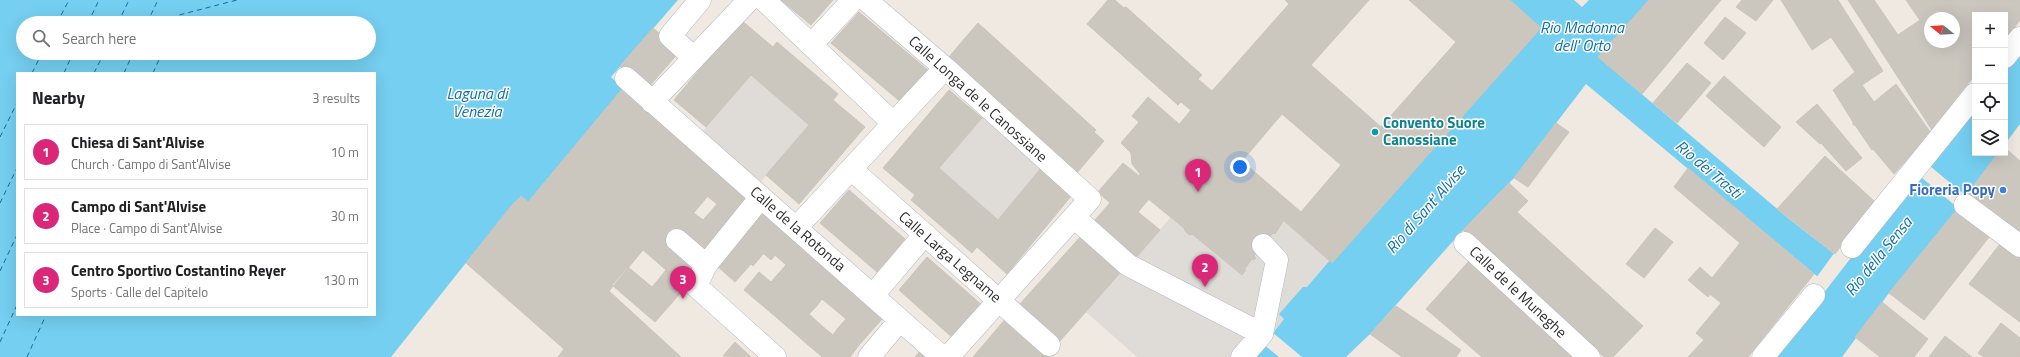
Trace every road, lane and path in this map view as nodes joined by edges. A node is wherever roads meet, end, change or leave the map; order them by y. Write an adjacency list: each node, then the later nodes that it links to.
1 (700, 0): 9 (street)
2 (749, 0): 9 (street)
3 (764, 0): 7 (street)
4 (853, 0): 7 (street)
5 (866, 0): 10 (street, Calle Longa de le Canossiane)
6 (2020, 38): 8 (street)
7 (811, 45): 14 (street)
8 (2008, 52)
9 (694, 58): 13 (street)
10 (945, 68): 14 (street); 18 (street, Calle Longa de le Canossiane)
11 (626, 78): 13 (street)
12 (1972, 98): 25 (street)
13 (652, 102): 16 (street, Calle de la Rotonda)
14 (893, 123): 15 (street)
15 (851, 169): 19 (street); 20 (street, Calle Larga Legname)
16 (761, 197): 19 (street, Calle de la Rotonda); 26 (street)
17 (1965, 205): 24 (street)
18 (1074, 216): 29 (street); 31 (street)
19 (796, 228): 27 (street, Calle de la Rotonda)
20 (925, 234): 27 (street); 29 (street, Calle Larga Legname)
21 (677, 240): 26 (street)
22 (1465, 243): 38 (street, Calle de le Muneghe)
23 (1263, 245): 31 (street)
24 (2020, 246)
25 (1852, 247)
26 (706, 265): 33 (street)
27 (873, 295): 30 (street, Calle de la Rotonda)
28 (1814, 295): 39 (street)
29 (999, 300): 32 (street, Calle Larga Legname); 36 (street)
30 (900, 320): 34 (street); 35 (street, Calle de la Rotonda)
31 (1262, 334): 37 (street)
32 (1049, 345)
33 (775, 357)
34 (869, 357)
35 (942, 357)
36 (948, 357)
37 (1242, 357)
38 (1588, 357)
39 (1763, 357)

